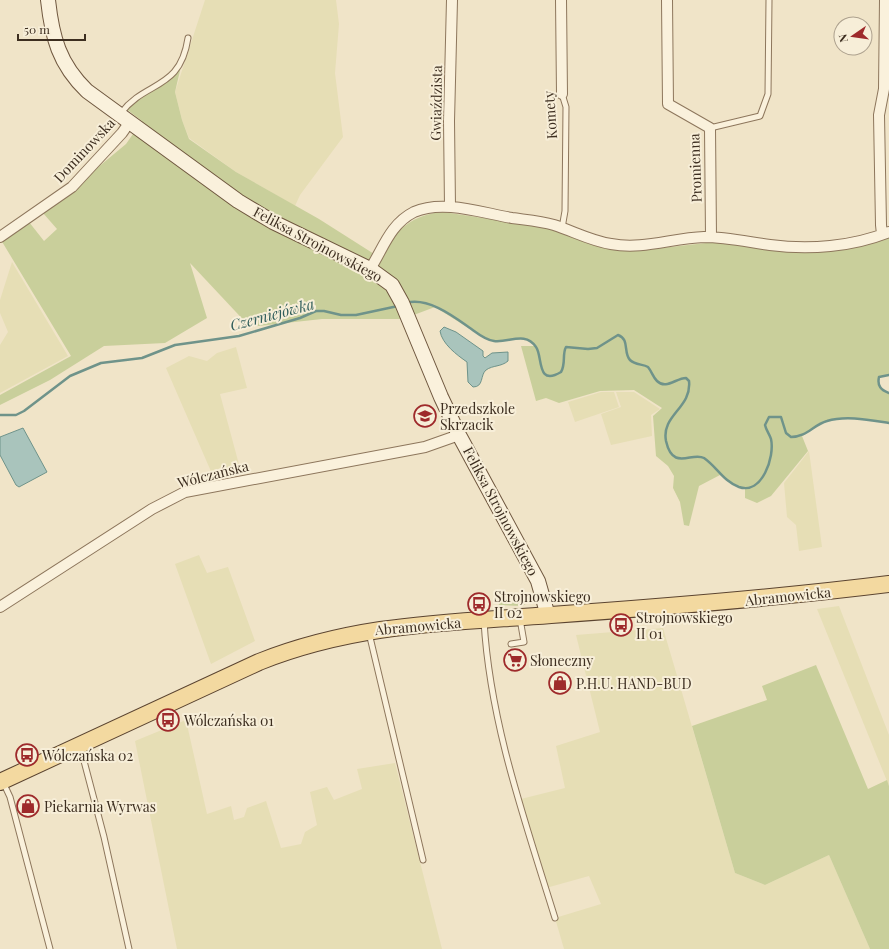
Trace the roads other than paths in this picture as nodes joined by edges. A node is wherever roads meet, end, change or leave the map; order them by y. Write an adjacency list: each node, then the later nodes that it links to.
1 (48, 0): 9 (street, Feliksa Strojnowskiego)
2 (452, 0): 11 (street, Gwiaździsta)
3 (561, 0): 8 (street, Komety)
4 (667, 0): 10 (street, Promienna)
5 (769, 0): 10 (lane)
6 (885, 0): 13 (street)
7 (188, 38): 9 (lane)
8 (562, 94): 12 (lane, Komety)
9 (124, 119): 14 (street, Dominowska); 16 (street, Feliksa Strojnowskiego)
10 (710, 128): 15 (street, Promienna)
11 (450, 207): 12 (street); 16 (street)
12 (562, 228): 15 (street)
13 (886, 233): 15 (street)
14 (0, 237)
15 (711, 237)
16 (370, 269): 17 (street, Feliksa Strojnowskiego)
17 (459, 435): 19 (street, Wólczańska); 20 (street, Feliksa Strojnowskiego)
18 (889, 584): 20 (main road, Abramowicka)
19 (0, 607)
20 (548, 616): 21 (main road, Abramowicka)
21 (519, 618): 22 (main road, Abramowicka); 24 (lane)
22 (484, 620): 23 (main road, Abramowicka); 28 (lane)
23 (368, 630): 25 (main road, Abramowicka); 27 (lane)
24 (511, 644)
25 (76, 747): 26 (main road, Abramowicka); 30 (lane)
26 (1, 782): 29 (lane)
27 (423, 860)
28 (555, 918)
29 (50, 949)
30 (129, 949)

